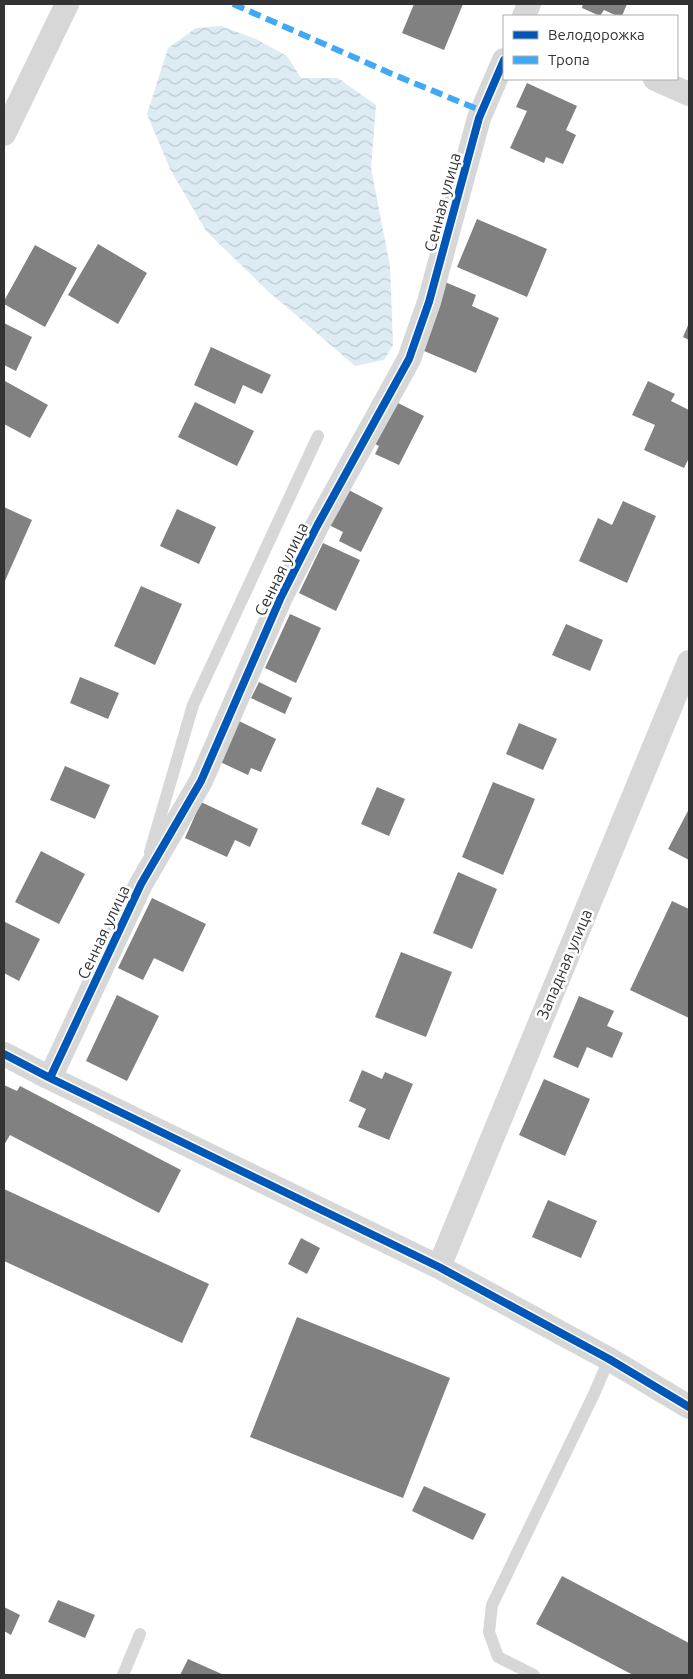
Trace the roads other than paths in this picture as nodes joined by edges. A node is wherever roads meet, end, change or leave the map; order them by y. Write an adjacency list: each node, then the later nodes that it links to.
1 (67, 4): 5 (street)
2 (503, 62): 8 (street, Сенная улица)
3 (657, 80): 4 (street)
4 (689, 94)
5 (4, 134)
6 (318, 436): 8 (lane)
7 (689, 662): 11 (street, Западная улица)
8 (141, 884): 10 (street, Сенная улица)
9 (4, 1054): 10 (street)
10 (50, 1078): 11 (street)
11 (439, 1267): 12 (street)
12 (609, 1359): 13 (street); 16 (lane)
13 (689, 1407)
14 (140, 1634): 15 (lane)
15 (123, 1675)
16 (534, 1675)

